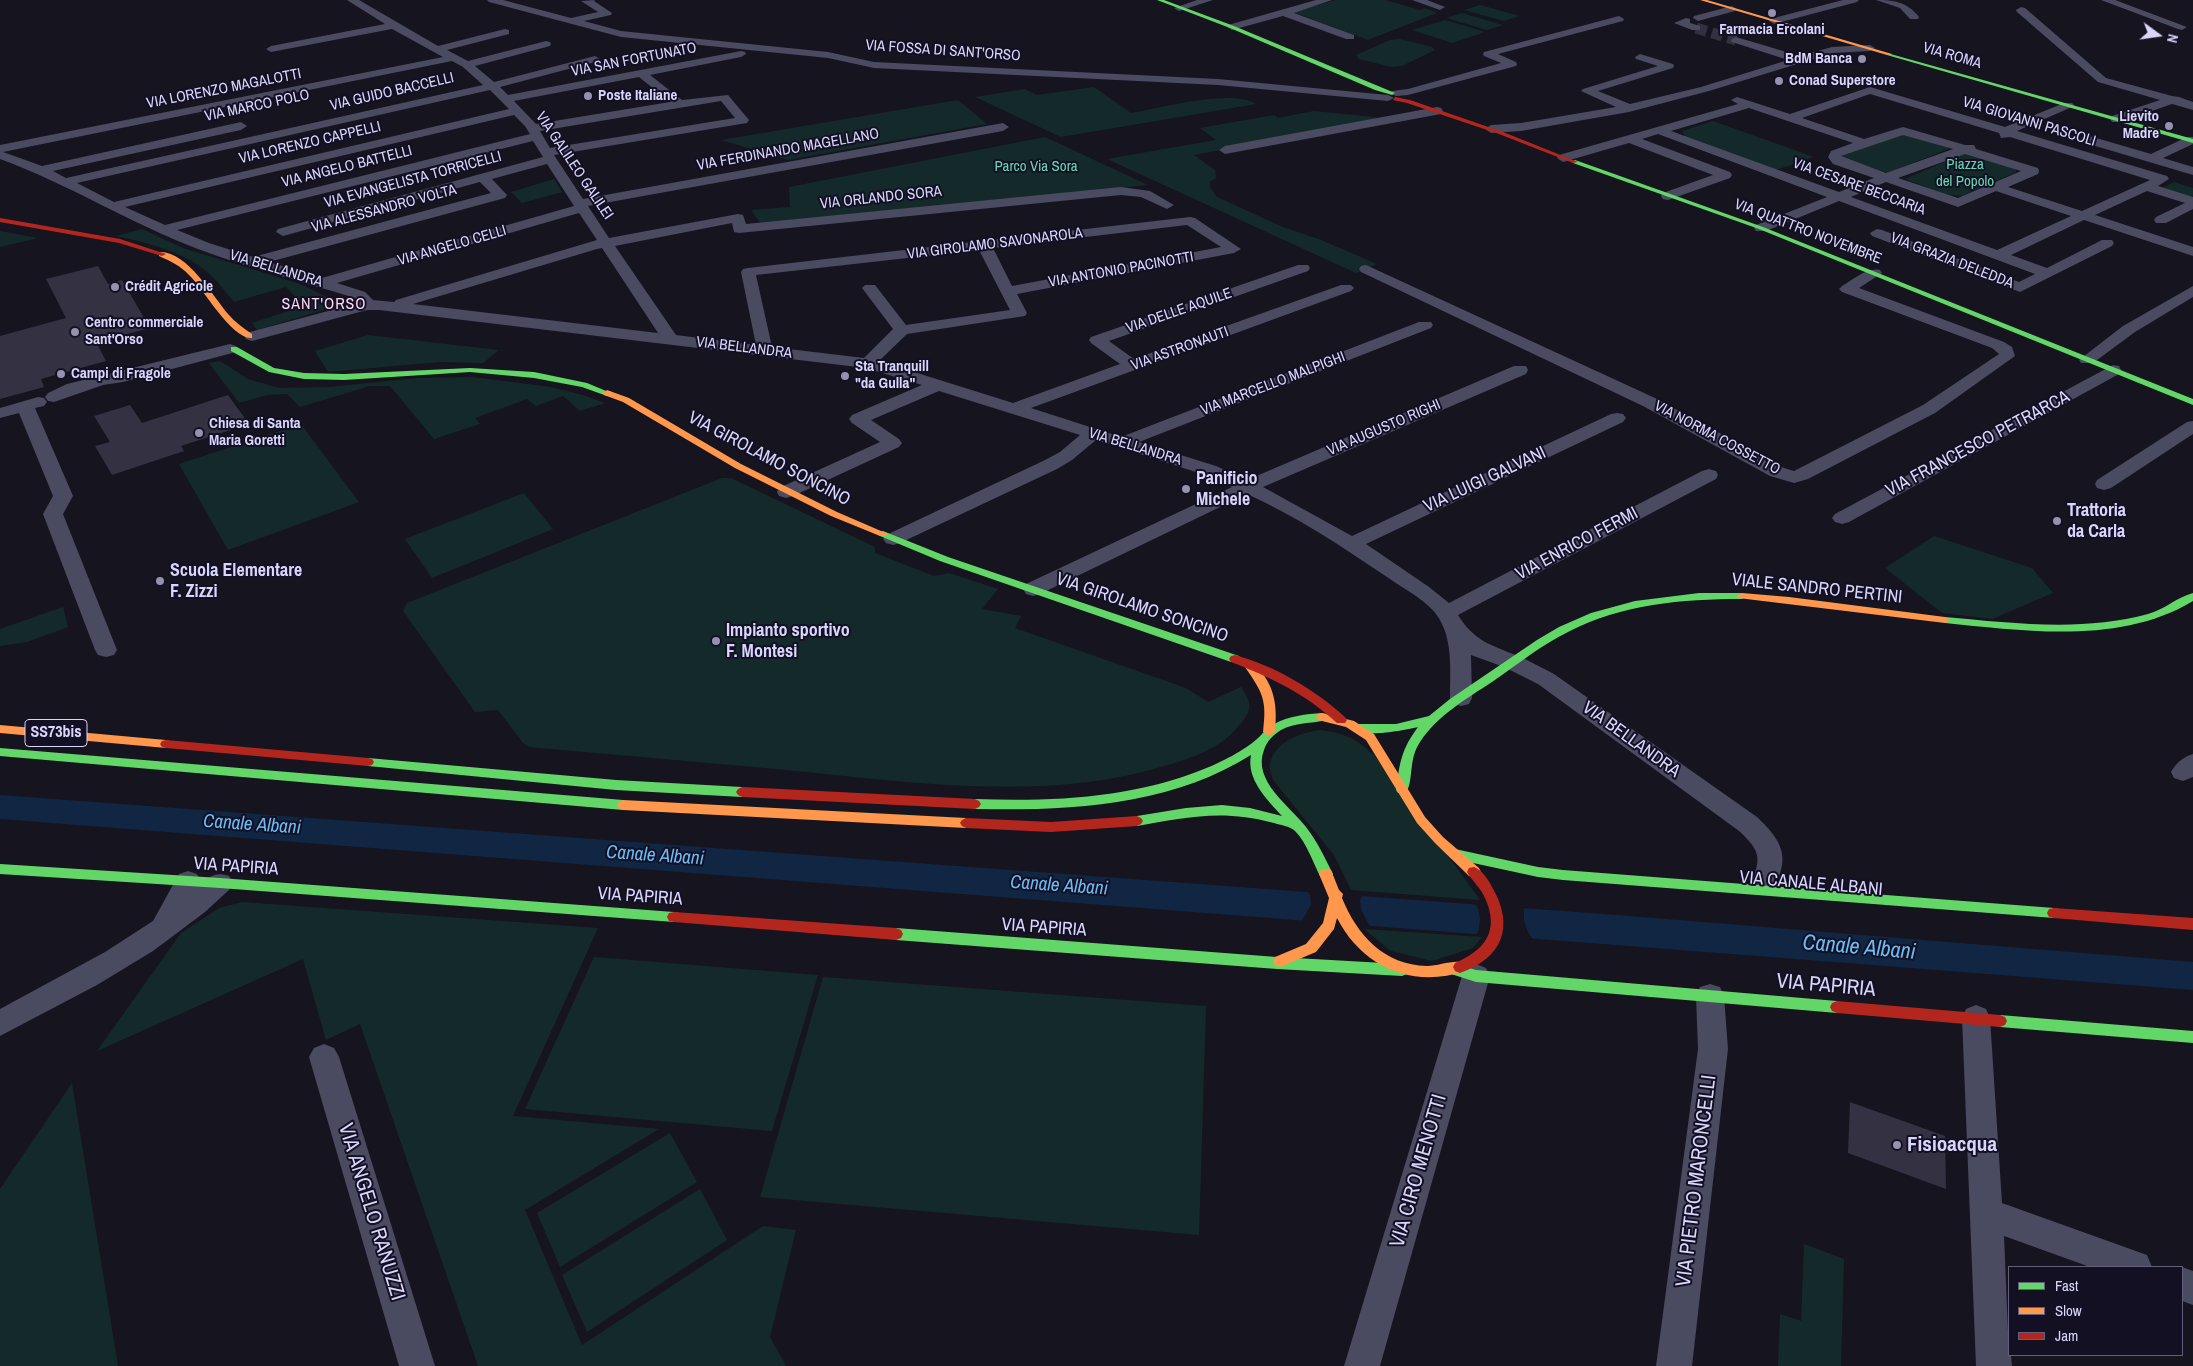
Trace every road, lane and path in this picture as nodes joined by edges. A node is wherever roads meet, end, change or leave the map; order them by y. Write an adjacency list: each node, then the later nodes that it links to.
1 (352, 0): 22 (street, VIA GALILEO GALILEI)
2 (492, 0): 19 (street, VIA FOSSA DI SANT'ORSO)
3 (590, 0): 19 (street)
4 (1159, 0): 13 (main road, VIA QUATTRO NOVEMBRE)
5 (1208, 0): 13 (street)
6 (1327, 0): 16 (street)
7 (1417, 0): 12 (street)
8 (1854, 0): 21 (street)
9 (1882, 0): 17 (street)
10 (2106, 0): 24 (street)
11 (1708, 1): 14 (main road, VIA ROMA)
12 (1440, 7)
13 (1179, 8): 23 (main road, VIA QUATTRO NOVEMBRE)
14 (1732, 9): 20 (street); 21 (main road, VIA ROMA)
15 (2021, 10): 47 (street)
16 (1284, 12): 23 (street); 26 (street)
17 (1914, 17)
18 (1619, 19): 45 (street)
19 (569, 21): 32 (street, VIA FOSSA DI SANT'ORSO)
20 (1686, 21)
21 (1774, 21): 29 (main road, VIA ROMA)
22 (395, 25): 31 (street); 33 (street, VIA GALILEO GALILEI)
23 (1232, 27): 45 (main road, VIA QUATTRO NOVEMBRE)
24 (2182, 27)
25 (505, 32): 33 (street)
26 (1350, 37)
27 (1736, 40): 37 (street)
28 (546, 44): 38 (street)
29 (1839, 46): 30 (street); 30 (main road, VIA ROMA); 37 (street)
30 (1870, 48): 50 (main road, VIA ROMA)
31 (271, 49)
32 (767, 49): 39 (street, VIA SAN FORTUNATO); 45 (street, VIA FOSSA DI SANT'ORSO)
33 (436, 50): 35 (street, VIA GALILEO GALILEI)
34 (1640, 57): 52 (street)
35 (454, 58): 38 (street, VIA GALILEO GALILEI); 67 (street, VIA LORENZO MAGALOTTI)
36 (595, 59): 42 (street, VIA GUIDO BACCELLI)
37 (1800, 60): 43 (street)
38 (467, 66): 40 (street, VIA GALILEO GALILEI)
39 (642, 74): 46 (street, VIA SAN FORTUNATO); 48 (street)
40 (479, 75): 41 (street); 42 (street, VIA GALILEO GALILEI)
41 (460, 79)
42 (492, 86): 46 (street, VIA GALILEO GALILEI); 78 (street, VIA GUIDO BACCELLI)
43 (1705, 89): 49 (street); 52 (street)
44 (2193, 93): 47 (street)
45 (1392, 95): 54 (main road, VIA QUATTRO NOVEMBRE)
46 (506, 99): 53 (street, VIA GALILEO GALILEI)
47 (2173, 100): 51 (street); 56 (street)
48 (680, 104): 62 (street, VIA ANGELO BATTELLI); 71 (street, VIA EVANGELISTA TORRICELLI)
49 (1751, 104): 55 (street); 60 (street)
50 (2068, 105): 56 (main road, VIA ROMA); 61 (street)
51 (2193, 106)
52 (1629, 108): 59 (street)
53 (516, 111): 62 (street, VIA GALILEO GALILEI); 85 (street, VIA LORENZO CAPPELLI)
54 (1437, 111): 59 (main road, VIA QUATTRO NOVEMBRE); 68 (street)
55 (1790, 118): 61 (street, VIA GIOVANNI PASCOLI); 66 (street)
56 (2116, 119): 65 (main road, VIA ROMA)
57 (255, 123): 74 (street, VIA MARCO POLO)
58 (1003, 127): 86 (street, VIA FERDINANDO MAGELLANO)
59 (1496, 131): 72 (main road, VIA QUATTRO NOVEMBRE)
60 (1660, 131): 64 (street); 82 (street, VIA CESARE BECCARIA)
61 (2006, 131): 69 (street); 79 (street, VIA GIOVANNI PASCOLI)
62 (535, 132): 71 (street, VIA GALILEO GALILEI); 91 (street, VIA ANGELO BATTELLI)
63 (2071, 135): 73 (street)
64 (1630, 139): 72 (street); 81 (street)
65 (2192, 141): 73 (street)
66 (1864, 143): 69 (street); 77 (street)
67 (0, 149)
68 (1225, 150)
69 (1966, 150): 77 (street); 80 (street)
70 (0, 155): 74 (street, VIA BELLANDRA)
71 (548, 156): 76 (street, VIA EVANGELISTA TORRICELLI); 86 (street, VIA GALILEO GALILEI)
72 (1563, 158): 81 (main road, VIA QUATTRO NOVEMBRE)
73 (2151, 159): 75 (street)
74 (41, 170): 78 (street, VIA BELLANDRA)
75 (2193, 171)
76 (483, 178): 92 (street, VIA EVANGELISTA TORRICELLI); 100 (street, VIA ALESSANDRO VOLTA)
77 (1886, 178): 80 (street); 82 (street)
78 (64, 182): 85 (street, VIA BELLANDRA)
79 (2145, 186): 83 (street); 87 (street)
80 (1996, 187): 87 (street)
81 (1668, 196): 90 (main road, VIA QUATTRO NOVEMBRE)
82 (1840, 197): 90 (street); 99 (street, VIA CESARE BECCARIA)
83 (2193, 203): 89 (street)
84 (1167, 205): 94 (street, VIA ORLANDO SORA)
85 (112, 206): 91 (street, VIA BELLANDRA)
86 (580, 206): 94 (street, VIA GALILEO GALILEI); 105 (street, VIA ANGELO CELLI)
87 (2082, 216): 98 (street); 99 (street)
88 (0, 220): 112 (main road)
89 (2161, 220)
90 (1761, 228): 103 (main road, VIA QUATTRO NOVEMBRE)
91 (164, 229): 100 (street, VIA BELLANDRA)
92 (283, 232)
93 (1877, 233): 104 (street, VIA GRAZIA DELEDDA)
94 (606, 243): 111 (street); 116 (street, VIA GALILEO GALILEI)
95 (2107, 243): 104 (street, VIA GRAZIA DELEDDA)
96 (984, 245): 97 (street, VIA GIROLAMO SAVONAROLA); 108 (street); 118 (street, VIA GIROLAMO SAVONAROLA)
97 (1234, 249): 108 (street, VIA ANTONIO PACINOTTI)
98 (2193, 252)
99 (1998, 255): 104 (street, VIA CESARE BECCARIA)
100 (254, 262): 105 (street, VIA BELLANDRA)
101 (1303, 268): 122 (street, VIA DELLE AQUILE)
102 (1366, 269): 103 (street, VIA NORMA COSSETTO)
103 (1875, 273): 119 (main road, VIA QUATTRO NOVEMBRE)
104 (2048, 273)
105 (321, 283): 110 (street, VIA BELLANDRA)
106 (870, 288): 114 (street)
107 (1346, 288): 122 (street, VIA ASTRONAUTI)
108 (1008, 291): 114 (street)
109 (2193, 291): 119 (street)
110 (366, 305): 111 (street, VIA BELLANDRA); 115 (street)
111 (392, 306): 116 (street, VIA BELLANDRA)
112 (229, 321): 115 (main road); 117 (main road)
113 (1425, 325): 133 (street, VIA MARCELLO MALPIGHI)
114 (902, 330): 121 (street)
115 (252, 339): 117 (main road); 120 (main road)
116 (670, 339): 118 (street, VIA BELLANDRA)
117 (230, 345): 120 (main road, VIA GIROLAMO SONCINO); 127 (street)
118 (765, 350): 121 (street, VIA BELLANDRA)
119 (2087, 360): 124 (main road, VIA QUATTRO NOVEMBRE)
120 (258, 363): 137 (main road, VIA GIROLAMO SONCINO)
121 (868, 363): 125 (street, VIA BELLANDRA)
122 (1133, 366): 128 (street, VIA ASTRONAUTI)
123 (1520, 370): 136 (street, VIA AUGUSTO RIGHI)
124 (2113, 370): 126 (main road, VIA QUATTRO NOVEMBRE); 138 (street, VIA FRANCESCO PETRARCA)
125 (938, 386): 128 (street, VIA BELLANDRA); 137 (street)
126 (2192, 401)
127 (25, 406): 129 (street); 144 (street)
128 (1013, 410): 132 (street, VIA BELLANDRA)
129 (0, 413)
130 (1617, 418): 140 (street, VIA LUIGI GALVANI)
131 (2193, 426): 135 (street)
132 (1092, 434): 133 (street, VIA BELLANDRA); 139 (street)
133 (1121, 443): 136 (street, VIA BELLANDRA)
134 (1709, 475): 143 (street, VIA ENRICO FERMI)
135 (2104, 484)
136 (1248, 486): 140 (street, VIA BELLANDRA); 141 (street, VIA AUGUSTO RIGHI)
137 (786, 492): 139 (main road, VIA GIROLAMO SONCINO)
138 (1842, 518)
139 (893, 539): 141 (main road, VIA GIROLAMO SONCINO)
140 (1352, 543): 143 (street, VIA BELLANDRA)
141 (1033, 589): 146 (main road, VIA GIROLAMO SONCINO)
142 (2193, 596): 145 (main road, VIALE SANDRO PERTINI)
143 (1450, 622): 145 (street, VIA BELLANDRA); 147 (street)
144 (106, 650)
145 (1512, 662): 147 (main road, VIALE SANDRO PERTINI); 160 (street, VIA BELLANDRA)
146 (1251, 667): 148 (main road, VIA GIROLAMO SONCINO); 152 (main road)
147 (1461, 698): 149 (main road, VIALE SANDRO PERTINI)
148 (1342, 720): 150 (main road); 152 (main road)
149 (1434, 720): 150 (main road, VIALE SANDRO PERTINI); 155 (main road, VIALE SANDRO PERTINI)
150 (1359, 728): 155 (main road)
151 (0, 729): 153 (main road, SS73bis)
152 (1269, 732): 153 (main road)
153 (1260, 743): 156 (main road)
154 (0, 752): 156 (main road, SS73bis)
155 (1402, 790): 157 (main road)
156 (1298, 826): 163 (main road)
157 (1451, 853): 159 (main road, VIA CANALE ALBANI); 169 (main road)
158 (0, 869): 161 (main road, VIA PAPIRIA)
159 (1563, 875): 160 (street, VIA CANALE ALBANI); 164 (main road, VIA CANALE ALBANI)
160 (1765, 880): 164 (street, VIA CANALE ALBANI)
161 (188, 881): 162 (main road, VIA PAPIRIA); 166 (street)
162 (220, 883): 166 (street); 167 (main road, VIA PAPIRIA)
163 (1336, 894): 167 (main road, VIA PAPIRIA); 168 (main road)
164 (2059, 915): 165 (main road, VIA CANALE ALBANI)
165 (2193, 924)
166 (161, 932): 172 (street)
167 (1277, 963): 168 (main road, VIA PAPIRIA)
168 (1402, 970): 169 (main road, VIA PAPIRIA)
169 (1466, 973): 170 (main road, VIA PAPIRIA); 178 (street, VIA CIRO MENOTTI)
170 (1710, 996): 171 (main road, VIA PAPIRIA); 179 (street, VIA PIETRO MARONCELLI)
171 (1976, 1018): 173 (main road, VIA PAPIRIA); 175 (street)
172 (0, 1023)
173 (2193, 1037)
174 (324, 1057): 177 (street, VIA ANGELO RANUZZI)
175 (1988, 1214): 176 (street); 180 (street)
176 (2132, 1266)
177 (417, 1366)
178 (1362, 1366)
179 (1674, 1366)
180 (1994, 1366)

